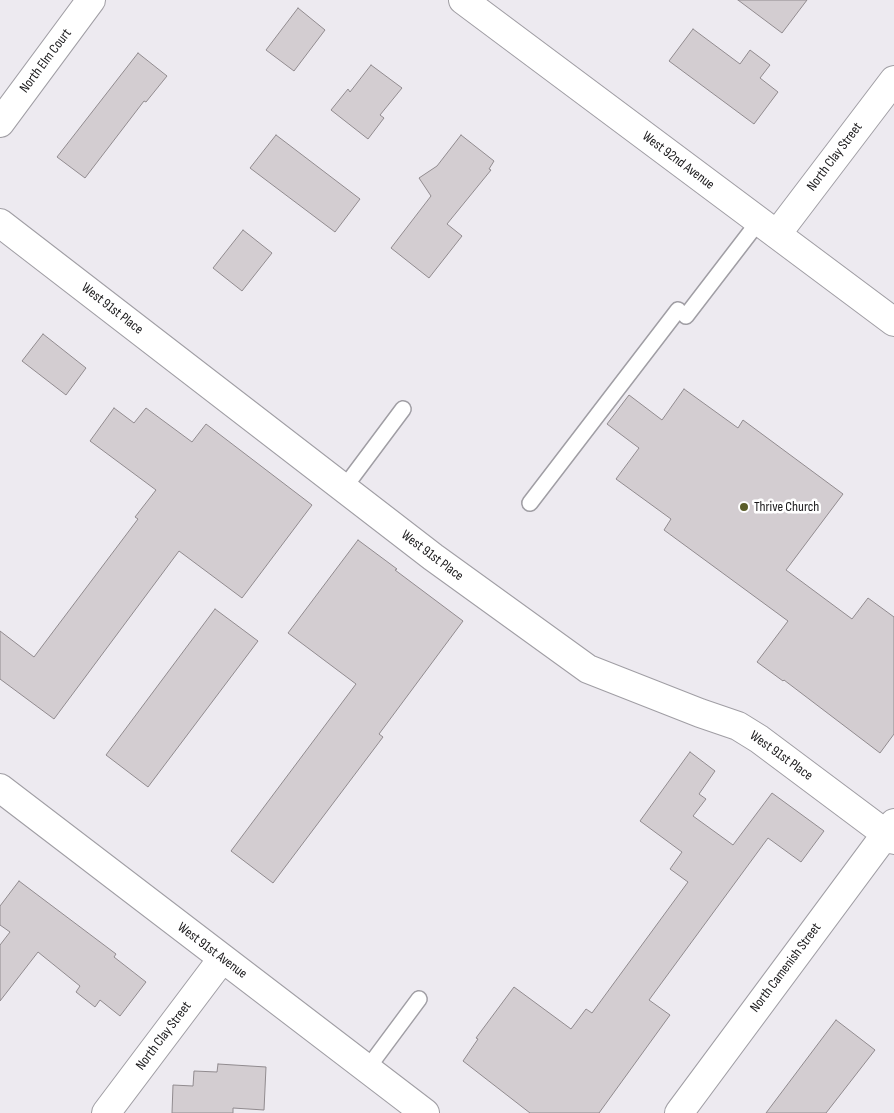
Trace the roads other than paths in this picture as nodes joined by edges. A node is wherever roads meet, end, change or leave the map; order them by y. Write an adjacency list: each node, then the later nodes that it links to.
1 (91, 0): 4 (street, North Elm Court)
2 (463, 0): 6 (street, West 92nd Avenue)
3 (894, 80): 6 (street, North Clay Street)
4 (0, 123)
5 (0, 223): 9 (street, West 91st Place)
6 (768, 228): 7 (street, West 92nd Avenue); 10 (lane)
7 (894, 322)
8 (403, 409): 9 (lane)
9 (344, 488): 12 (street, West 91st Place)
10 (530, 503)
11 (0, 788): 13 (street, West 91st Avenue)
12 (891, 832): 18 (street, North Camenish Street)
13 (222, 958): 15 (street, West 91st Avenue); 16 (street, North Clay Street)
14 (419, 999): 15 (lane)
15 (367, 1069): 17 (street, West 91st Avenue)
16 (106, 1113)
17 (425, 1113)
18 (679, 1113)

